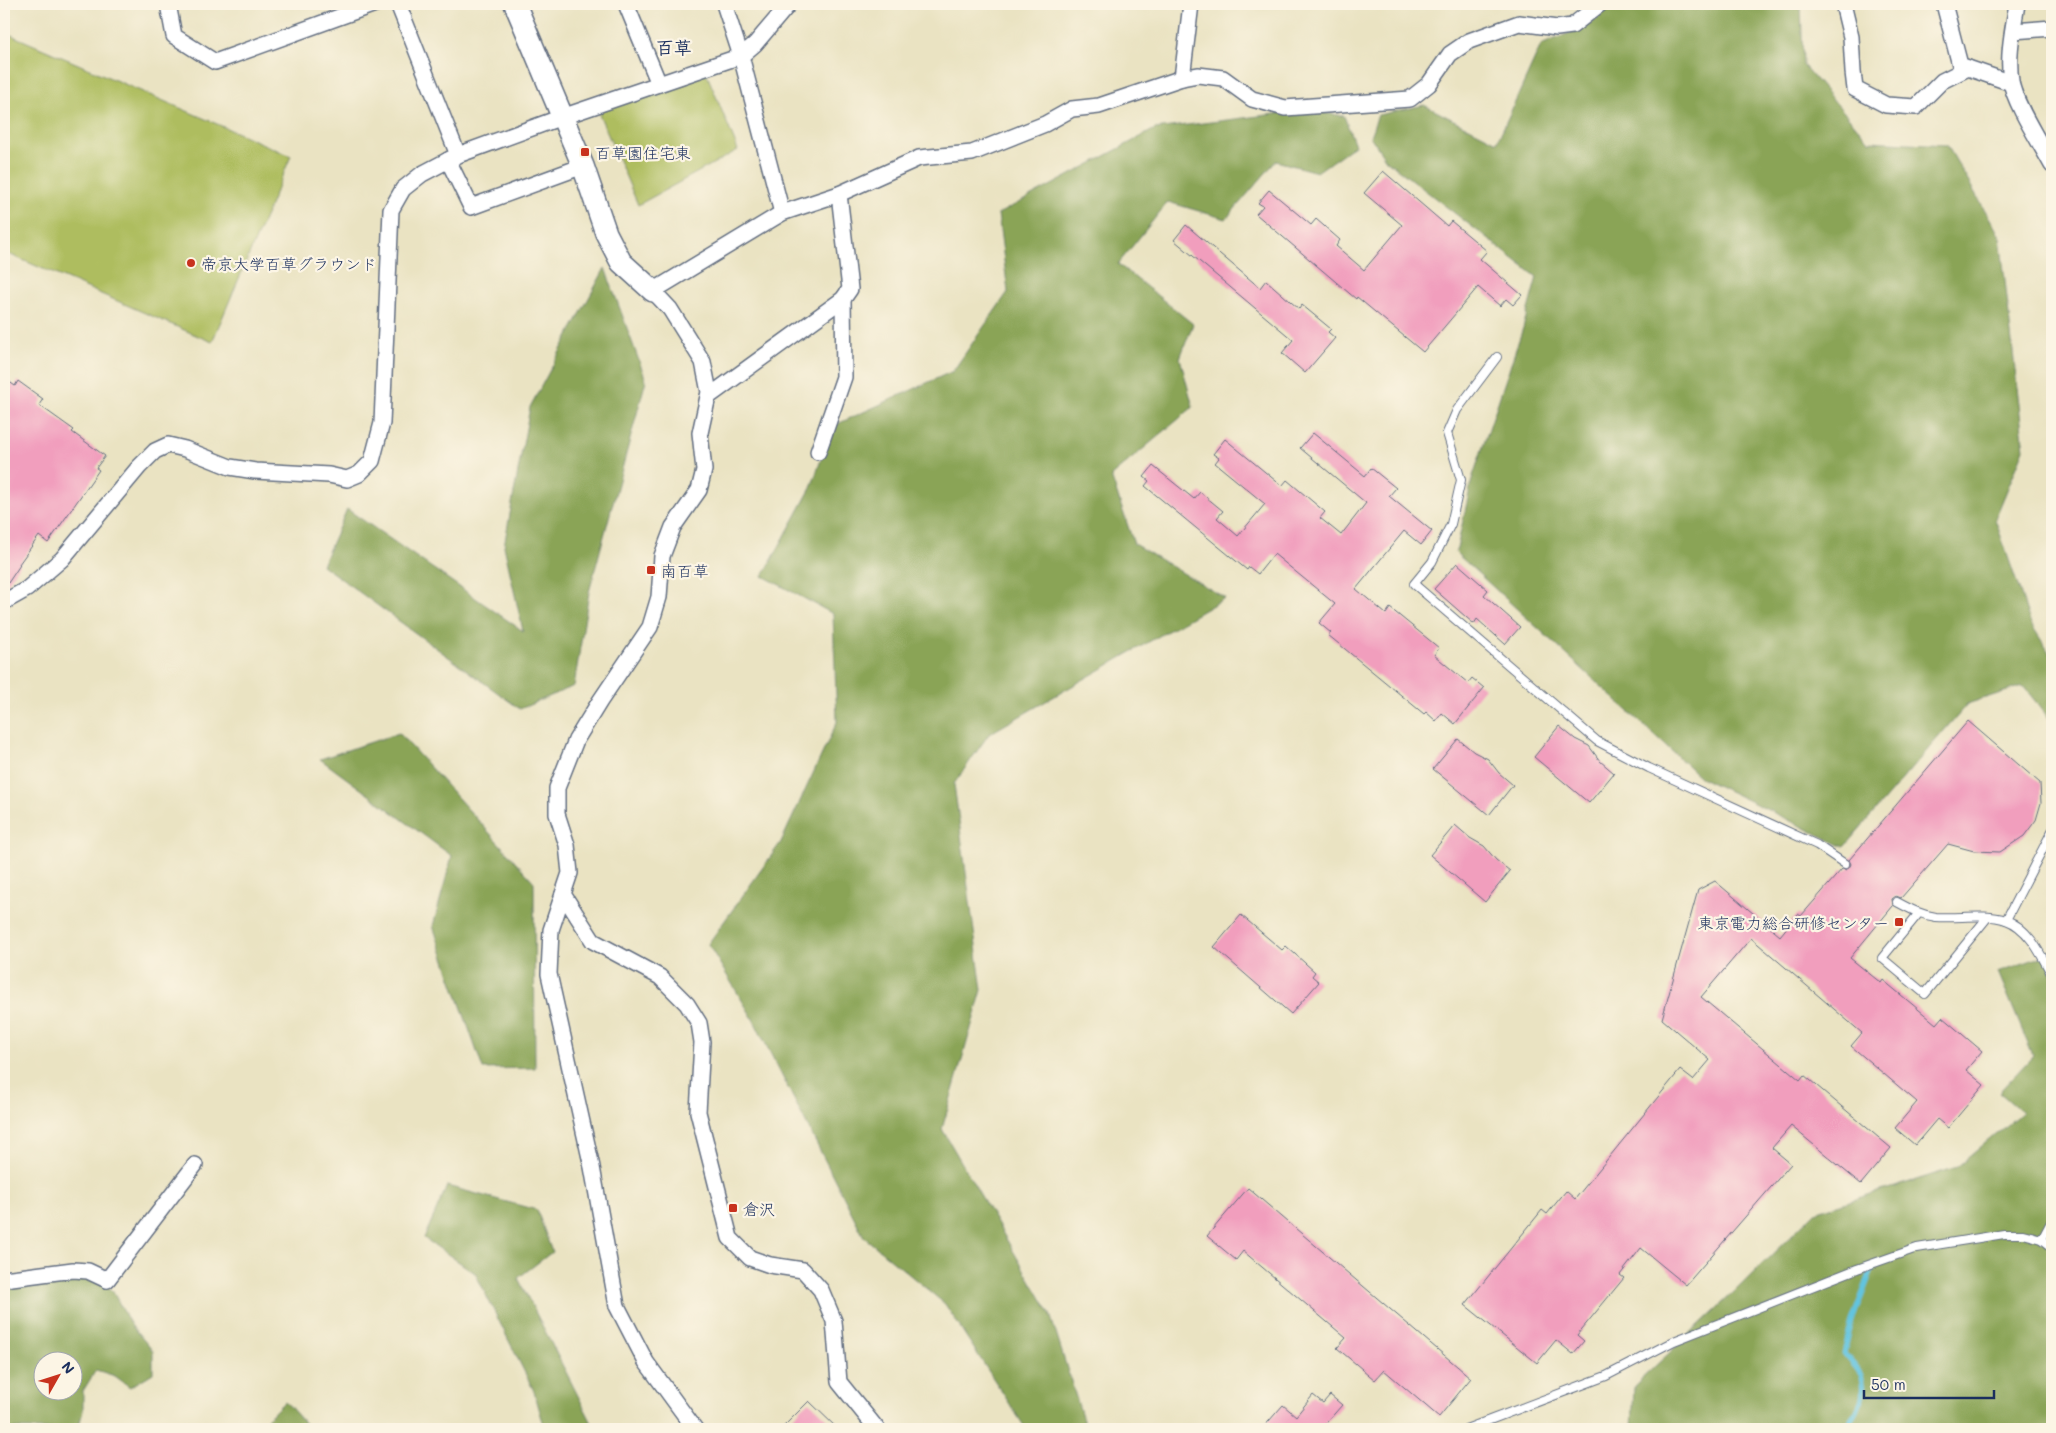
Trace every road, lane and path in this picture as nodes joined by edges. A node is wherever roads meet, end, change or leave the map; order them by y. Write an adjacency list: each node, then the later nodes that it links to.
1 (168, 4): 2 (street)
2 (375, 4)
3 (398, 4): 21 (street)
4 (515, 4): 20 (street)
5 (626, 4): 19 (street)
6 (724, 4): 15 (street)
7 (790, 4): 15 (street)
8 (1191, 4): 17 (street)
9 (1600, 4): 17 (street)
10 (1843, 4): 16 (street)
11 (1944, 4): 16 (street)
12 (2017, 4): 14 (street)
13 (2052, 28): 14 (street)
14 (2013, 31): 18 (street)
15 (741, 56): 19 (street); 25 (street)
16 (1968, 68): 18 (street)
17 (1182, 78): 24 (street)
18 (2011, 83): 22 (street)
19 (658, 84): 20 (street)
20 (562, 117): 21 (street); 23 (street)
21 (453, 157): 23 (street); 31 (street)
22 (2052, 165)
23 (583, 166): 26 (street)
24 (839, 194): 25 (street); 27 (street)
25 (782, 213): 26 (street)
26 (653, 291): 29 (street)
27 (843, 299): 29 (street); 30 (street)
28 (1496, 357): 33 (lane)
29 (708, 397): 34 (street)
30 (818, 452)
31 (4, 602)
32 (2052, 831): 38 (lane)
33 (1845, 864)
34 (563, 894): 45 (street); 46 (street)
35 (1897, 902): 36 (lane)
36 (1919, 914): 37 (lane); 37 (lane)
37 (1987, 918): 38 (lane)
38 (2006, 920): 39 (lane)
39 (2052, 975)
40 (194, 1165): 44 (street)
41 (2052, 1220): 42 (lane)
42 (2042, 1239): 43 (lane); 47 (lane)
43 (2052, 1247)
44 (4, 1279)
45 (695, 1429)
46 (878, 1429)
47 (1466, 1429)

